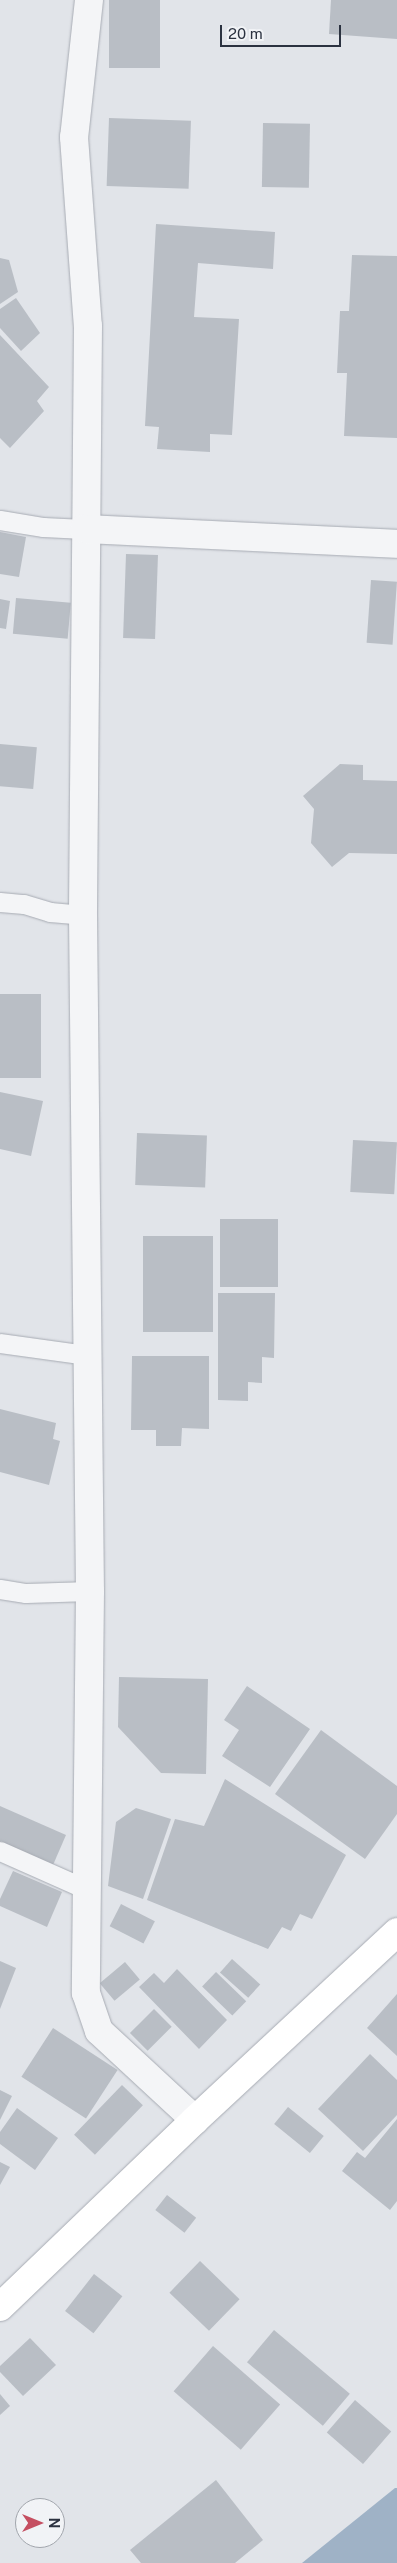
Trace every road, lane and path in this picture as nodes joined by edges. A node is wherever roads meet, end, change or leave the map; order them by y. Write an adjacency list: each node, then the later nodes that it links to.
1 (88, 0): 3 (street)
2 (0, 520): 3 (lane)
3 (84, 529): 4 (street); 6 (street)
4 (397, 544)
5 (0, 902): 6 (lane)
6 (83, 915): 8 (street)
7 (0, 1343): 8 (lane)
8 (87, 1355): 10 (street)
9 (0, 1589): 10 (lane)
10 (90, 1591): 12 (street)
11 (0, 1851): 12 (lane)
12 (88, 1890): 14 (street)
13 (397, 1932): 14 (street)
14 (195, 2120): 15 (street)
15 (0, 2307)

